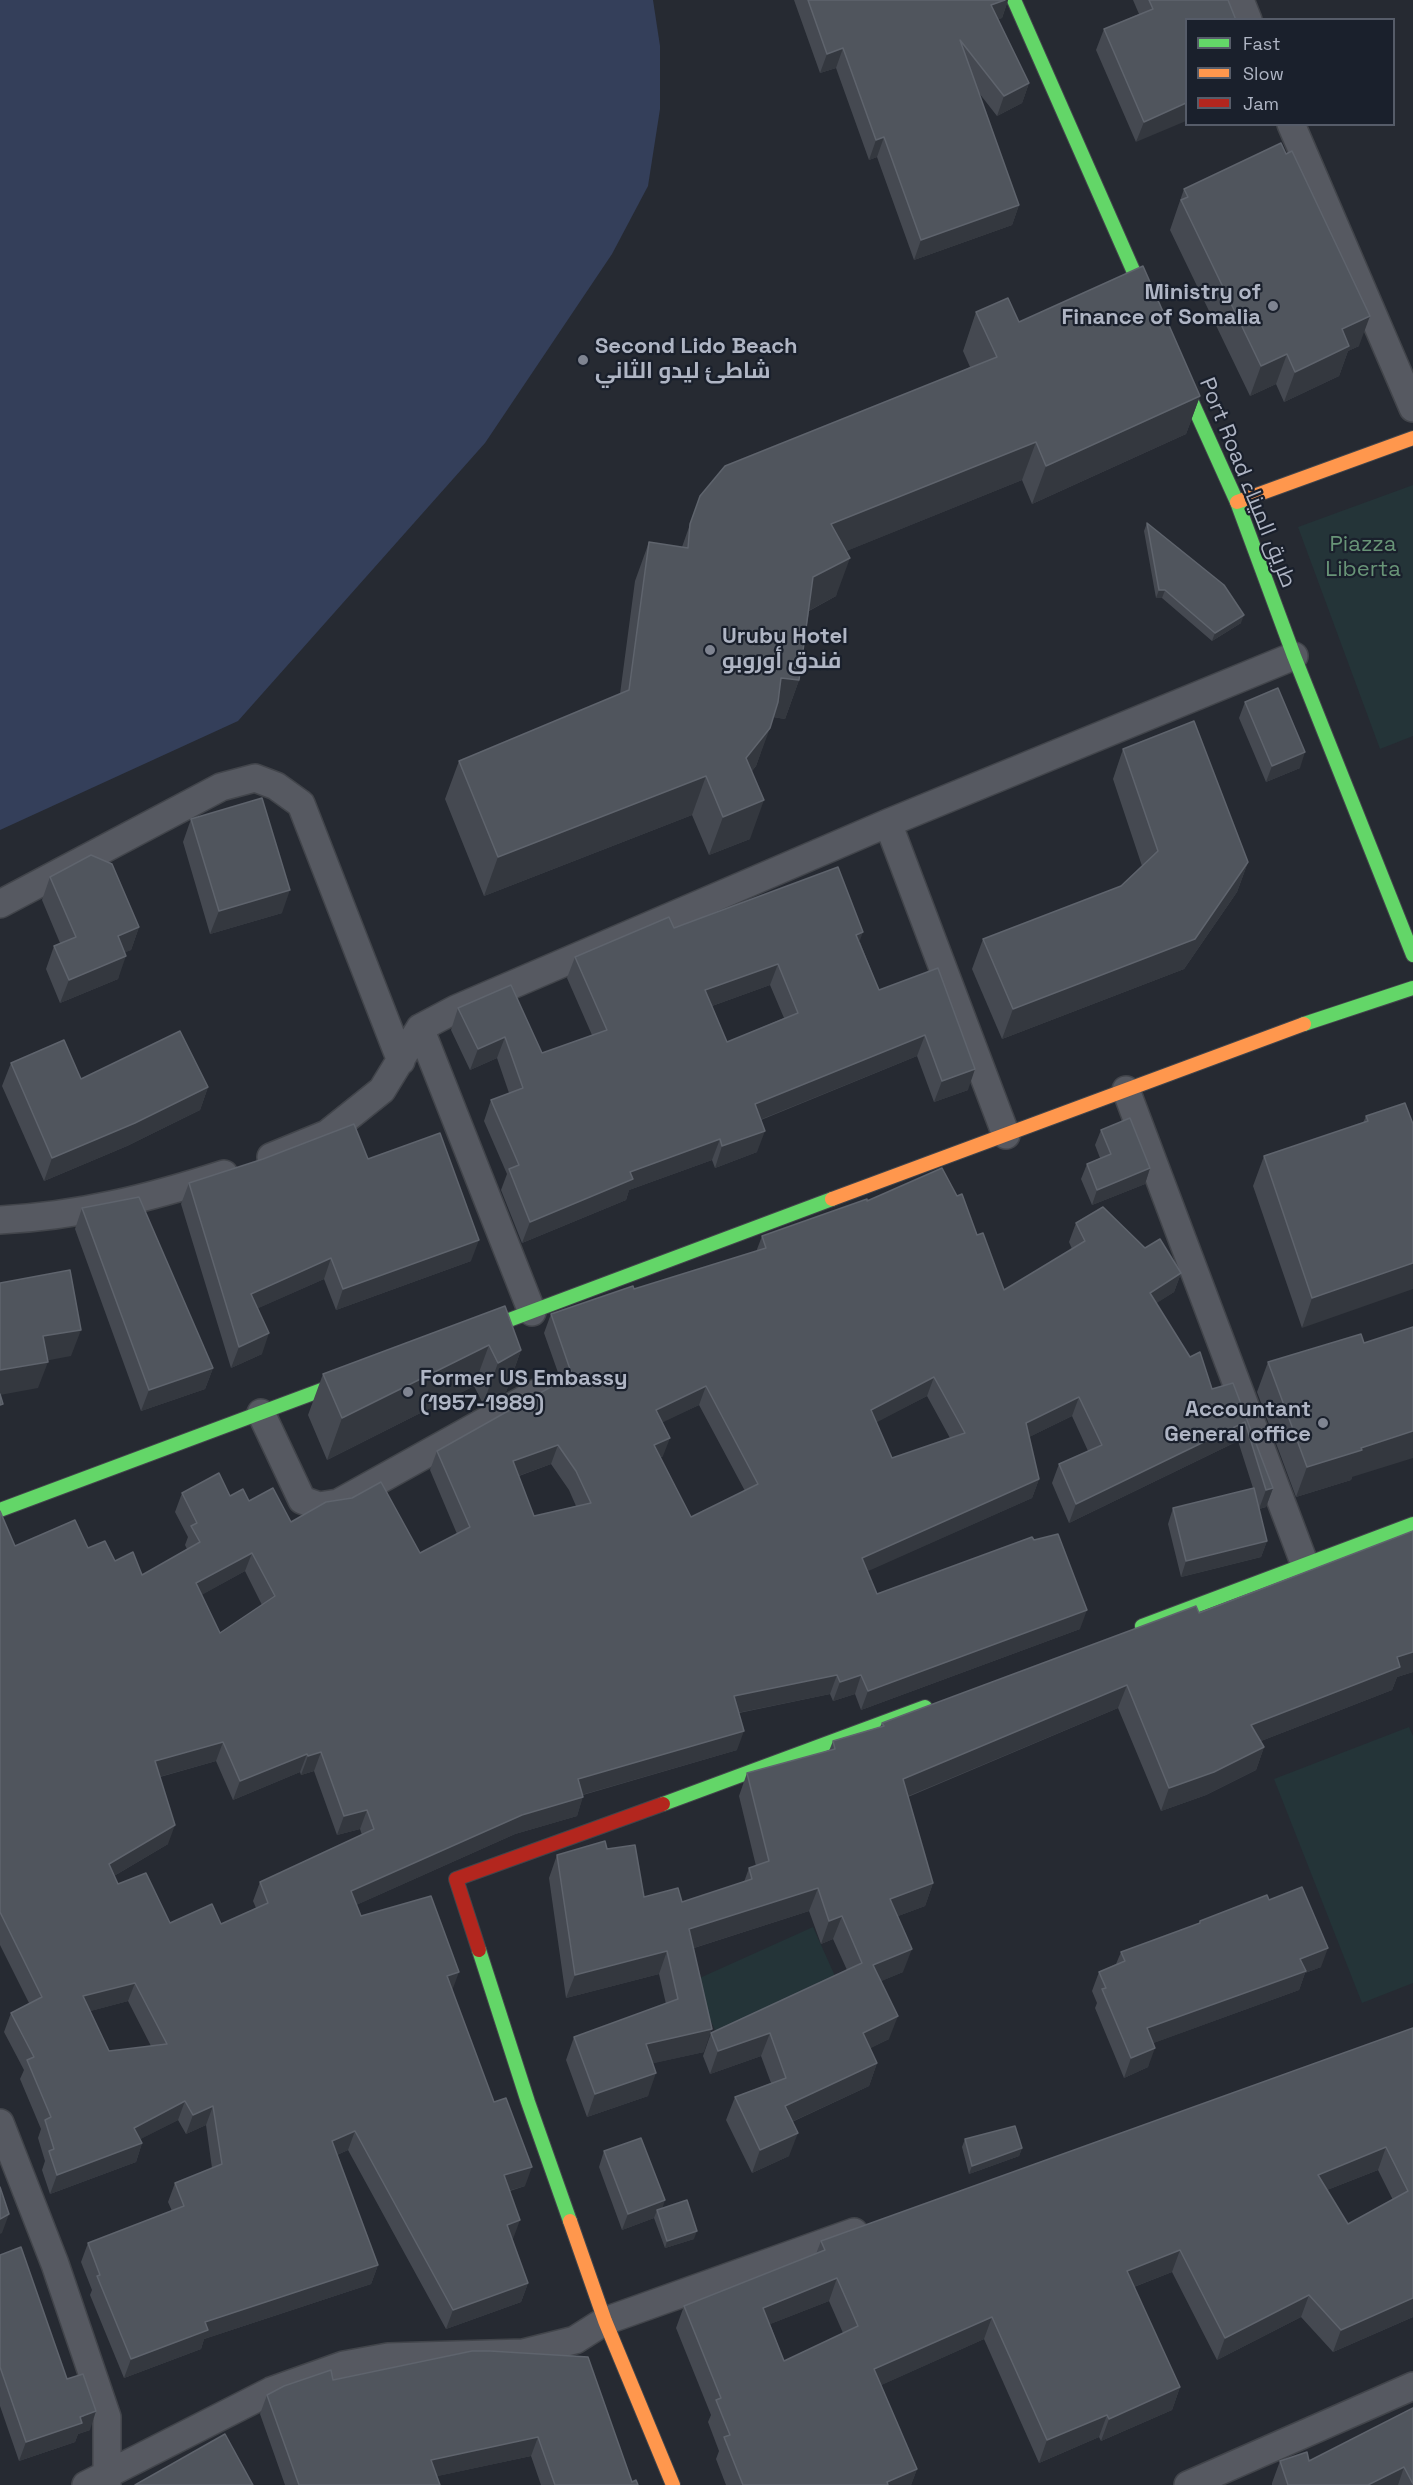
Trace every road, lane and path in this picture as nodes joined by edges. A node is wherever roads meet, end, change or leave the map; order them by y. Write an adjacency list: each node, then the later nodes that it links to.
1 (1014, 0): 5 (main road)
2 (1240, 0): 3 (street)
3 (1247, 18)
4 (1292, 126): 7 (street)
5 (1156, 323)
6 (1170, 354): 9 (main road, Port Road طريق الميناء)
7 (1413, 408)
8 (1413, 438): 9 (main road)
9 (1237, 502): 10 (main road, Port Road طريق الميناء)
10 (1294, 656): 11 (street); 13 (main road, Port Road طريق الميناء)
11 (888, 822): 15 (street); 18 (street)
12 (0, 904): 16 (street)
13 (1413, 955)
14 (1413, 988): 17 (main road)
15 (420, 1028): 16 (street); 20 (street)
16 (400, 1061): 19 (street)
17 (1126, 1090): 18 (main road); 27 (street)
18 (1006, 1135): 20 (main road)
19 (0, 1220)
20 (532, 1312): 21 (main road)
21 (456, 1340)
22 (370, 1372): 24 (main road)
23 (536, 1393): 24 (street)
24 (261, 1413): 25 (main road)
25 (0, 1510)
26 (1413, 1524): 27 (main road)
27 (1305, 1564): 28 (main road)
28 (1128, 1631)
29 (940, 1701): 32 (main road)
30 (0, 2123): 34 (street)
31 (875, 2224): 32 (street)
32 (605, 2321): 34 (street); 35 (main road)
33 (1413, 2386): 36 (street)
34 (100, 2481)
35 (673, 2485)
36 (1188, 2485)

